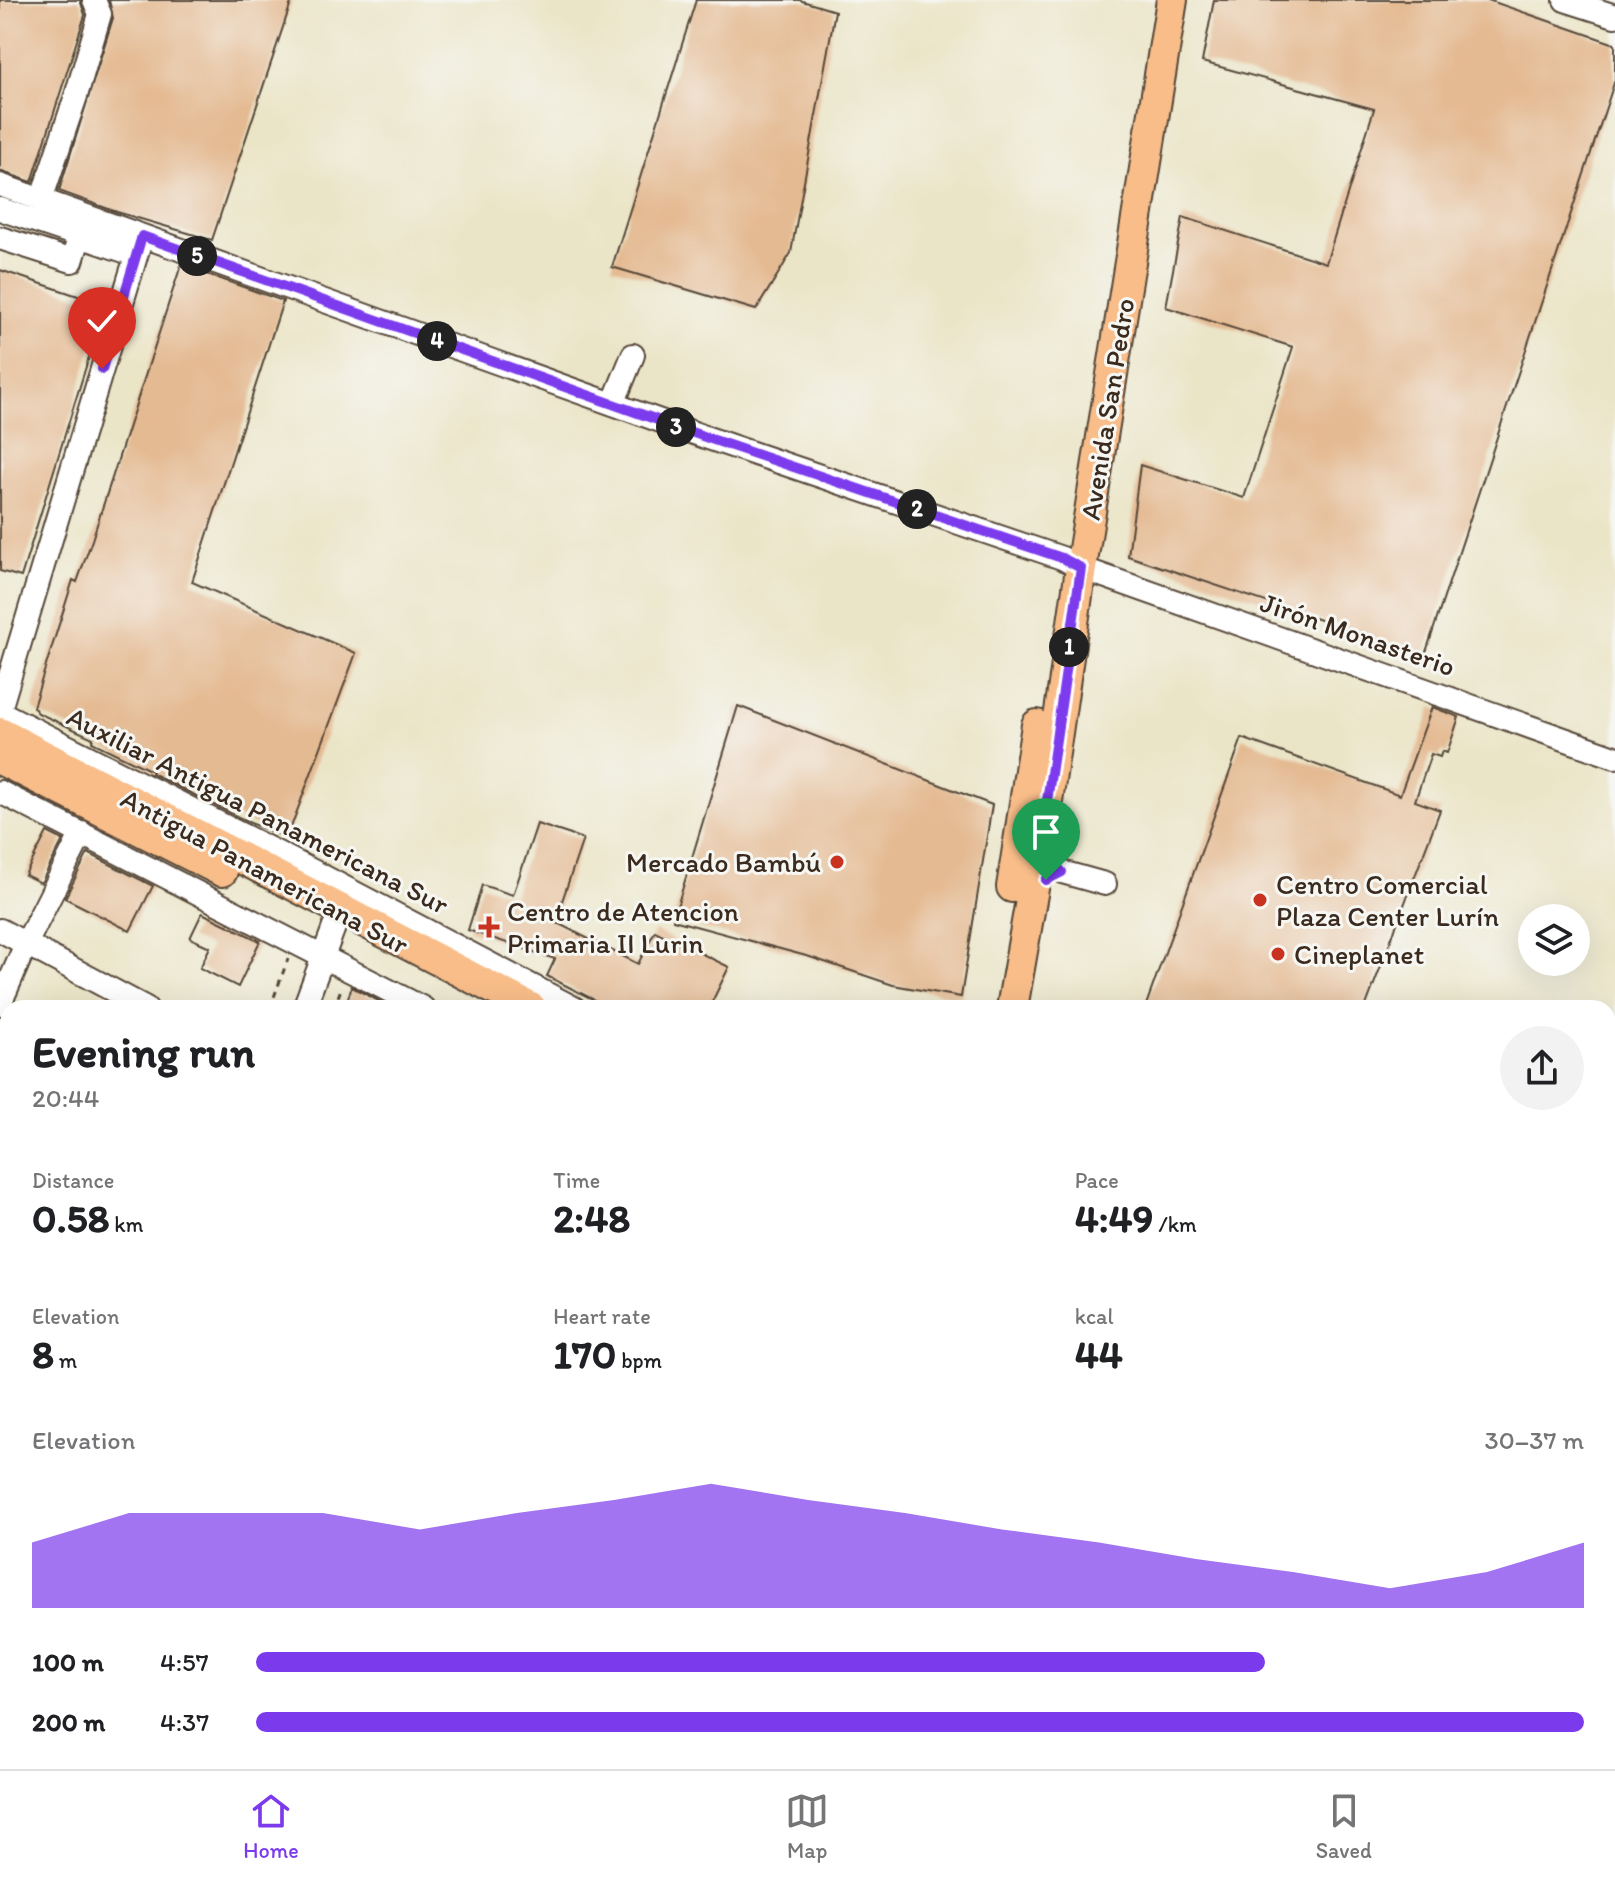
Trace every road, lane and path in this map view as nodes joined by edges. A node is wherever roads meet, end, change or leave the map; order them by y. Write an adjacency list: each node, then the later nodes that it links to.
1 (94, 0): 7 (street)
2 (1152, 0): 14 (main road, Avenida San Pedro)
3 (1172, 0): 14 (main road, Avenida San Pedro)
4 (1565, 0): 5 (street)
5 (1615, 16)
6 (0, 185): 7 (street)
7 (41, 200): 11 (street)
8 (0, 209): 9 (street)
9 (80, 235): 10 (street); 11 (street)
10 (0, 238)
11 (139, 246): 13 (street, Jirón Monasterio); 15 (street)
12 (633, 355): 13 (street)
13 (613, 404): 14 (street, Jirón Monasterio)
14 (1072, 563): 17 (street, Jirón Monasterio); 21 (main road, Avenida San Pedro); 37 (main road, Avenida San Pedro)
15 (0, 711): 36 (street, Auxiliar Antigua Panamericana Sur)
16 (0, 733): 26 (main road, Antigua Panamericana Sur)
17 (1615, 757)
18 (0, 759): 26 (main road, Antigua Panamericana Sur)
19 (0, 792): 20 (street)
20 (82, 833): 27 (street); 28 (street)
21 (1040, 849): 22 (street); 24 (main road, Avenida San Pedro)
22 (1062, 872): 23 (street); 24 (street)
23 (1105, 884)
24 (1030, 897): 38 (main road, Avenida San Pedro)
25 (0, 930): 28 (street)
26 (332, 932): 27 (street, Antigua Panamericana Sur); 32 (street); 33 (street); 34 (main road, Antigua Panamericana Sur); 35 (main road, Antigua Panamericana Sur)
27 (294, 942): 31 (path)
28 (26, 944): 29 (street); 30 (street)
29 (2, 1000)
30 (131, 1000)
31 (273, 1000)
32 (307, 1000)
33 (413, 1000)
34 (471, 1000)
35 (510, 1000)
36 (559, 1000)
37 (994, 1000)
38 (1013, 1000)

